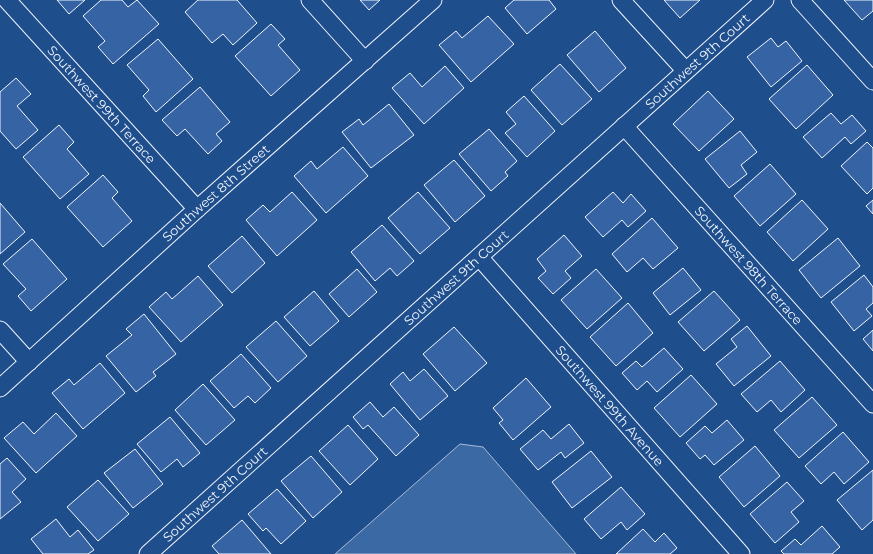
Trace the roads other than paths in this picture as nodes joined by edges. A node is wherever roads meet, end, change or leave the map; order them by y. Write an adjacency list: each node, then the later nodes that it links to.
1 (7, 0): 11 (street, Southwest 99th Terrace)
2 (310, 0): 7 (street)
3 (434, 0): 7 (street, Southwest 8th Street)
4 (621, 0): 8 (street)
5 (765, 0): 8 (street, Southwest 9th Court)
6 (800, 0): 9 (street)
7 (365, 61): 11 (street, Southwest 8th Street)
8 (685, 70): 10 (street, Southwest 9th Court)
9 (873, 81)
10 (624, 126): 12 (street, Southwest 9th Court); 16 (street, Southwest 98th Terrace)
11 (197, 209): 14 (street, Southwest 8th Street)
12 (479, 257): 17 (street, Southwest 9th Court); 18 (street, Southwest 99th Avenue)
13 (0, 330): 14 (street)
14 (29, 362): 15 (street, Southwest 8th Street)
15 (0, 388)
16 (873, 404)
17 (148, 554)
18 (741, 554)

